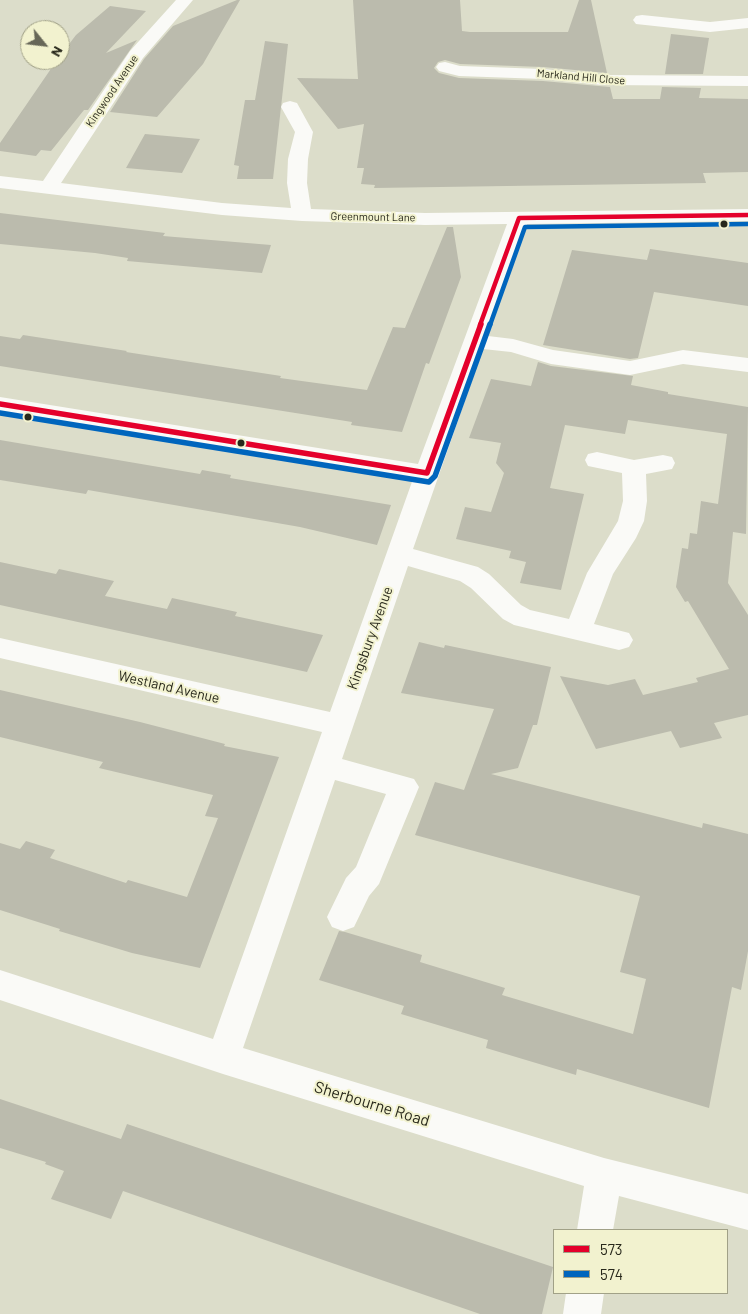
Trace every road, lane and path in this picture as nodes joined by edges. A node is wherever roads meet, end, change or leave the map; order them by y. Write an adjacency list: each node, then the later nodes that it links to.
1 (185, 0): 8 (street, Kingwood Avenue)
2 (642, 20): 3 (street)
3 (748, 23)
4 (445, 67): 5 (street, Markland Hill Close)
5 (748, 82)
6 (290, 107): 9 (street)
7 (0, 182): 8 (street, Greenmount Lane)
8 (48, 188): 9 (street, Greenmount Lane)
9 (302, 215): 11 (street, Greenmount Lane)
10 (748, 215): 11 (street, Greenmount Lane)
11 (519, 218): 12 (street, Kingsbury Avenue)
12 (476, 341): 13 (street); 18 (street, Kingsbury Avenue)
13 (748, 365)
14 (0, 404): 18 (street)
15 (597, 460): 17 (street)
16 (663, 463): 17 (street)
17 (634, 468): 20 (street)
18 (427, 472): 19 (street, Kingsbury Avenue)
19 (400, 555): 20 (street); 23 (street, Kingsbury Avenue)
20 (578, 631): 21 (street)
21 (619, 640)
22 (0, 648): 23 (street, Westland Avenue)
23 (339, 726): 24 (street, Kingsbury Avenue)
24 (325, 766): 25 (street); 27 (street, Kingsbury Avenue)
25 (343, 917)
26 (0, 985): 27 (street, Sherbourne Road)
27 (223, 1058): 28 (street, Sherbourne Road)
28 (604, 1175): 29 (street, Sherbourne Road); 30 (street)
29 (748, 1212)
30 (595, 1229)
31 (585, 1294): 32 (street)
32 (582, 1314)

